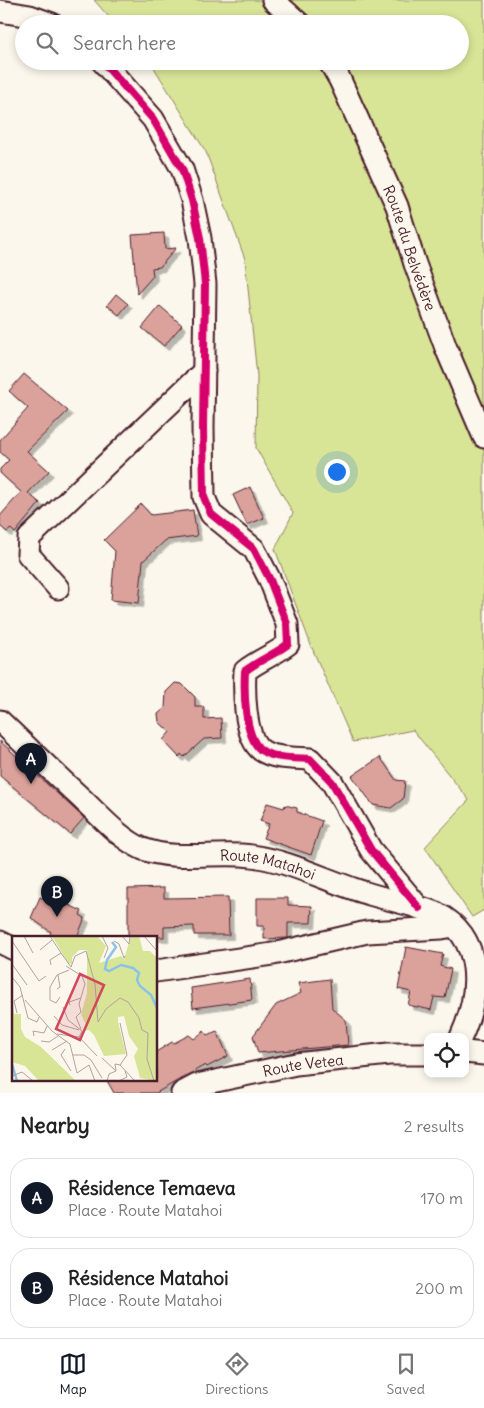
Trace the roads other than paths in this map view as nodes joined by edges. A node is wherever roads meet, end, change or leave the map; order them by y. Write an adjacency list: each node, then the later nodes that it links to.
1 (273, 0): 4 (street)
2 (0, 11): 3 (street)
3 (24, 15)
4 (290, 15)
5 (110, 70): 7 (street)
6 (334, 70): 8 (street, Route du Belvédère)
7 (204, 371): 9 (street); 11 (street)
8 (484, 436)
9 (58, 588)
10 (0, 720): 11 (street, Route Matahoi)
11 (419, 908): 12 (street, Route Matahoi)
12 (454, 926): 15 (street); 16 (street, Route Matahoi)
13 (0, 942): 14 (street)
14 (12, 948)
15 (158, 971)
16 (462, 1033)
17 (469, 1052): 19 (street)
18 (424, 1054): 20 (street, Route Vetea)
19 (484, 1054)
20 (182, 1093)

